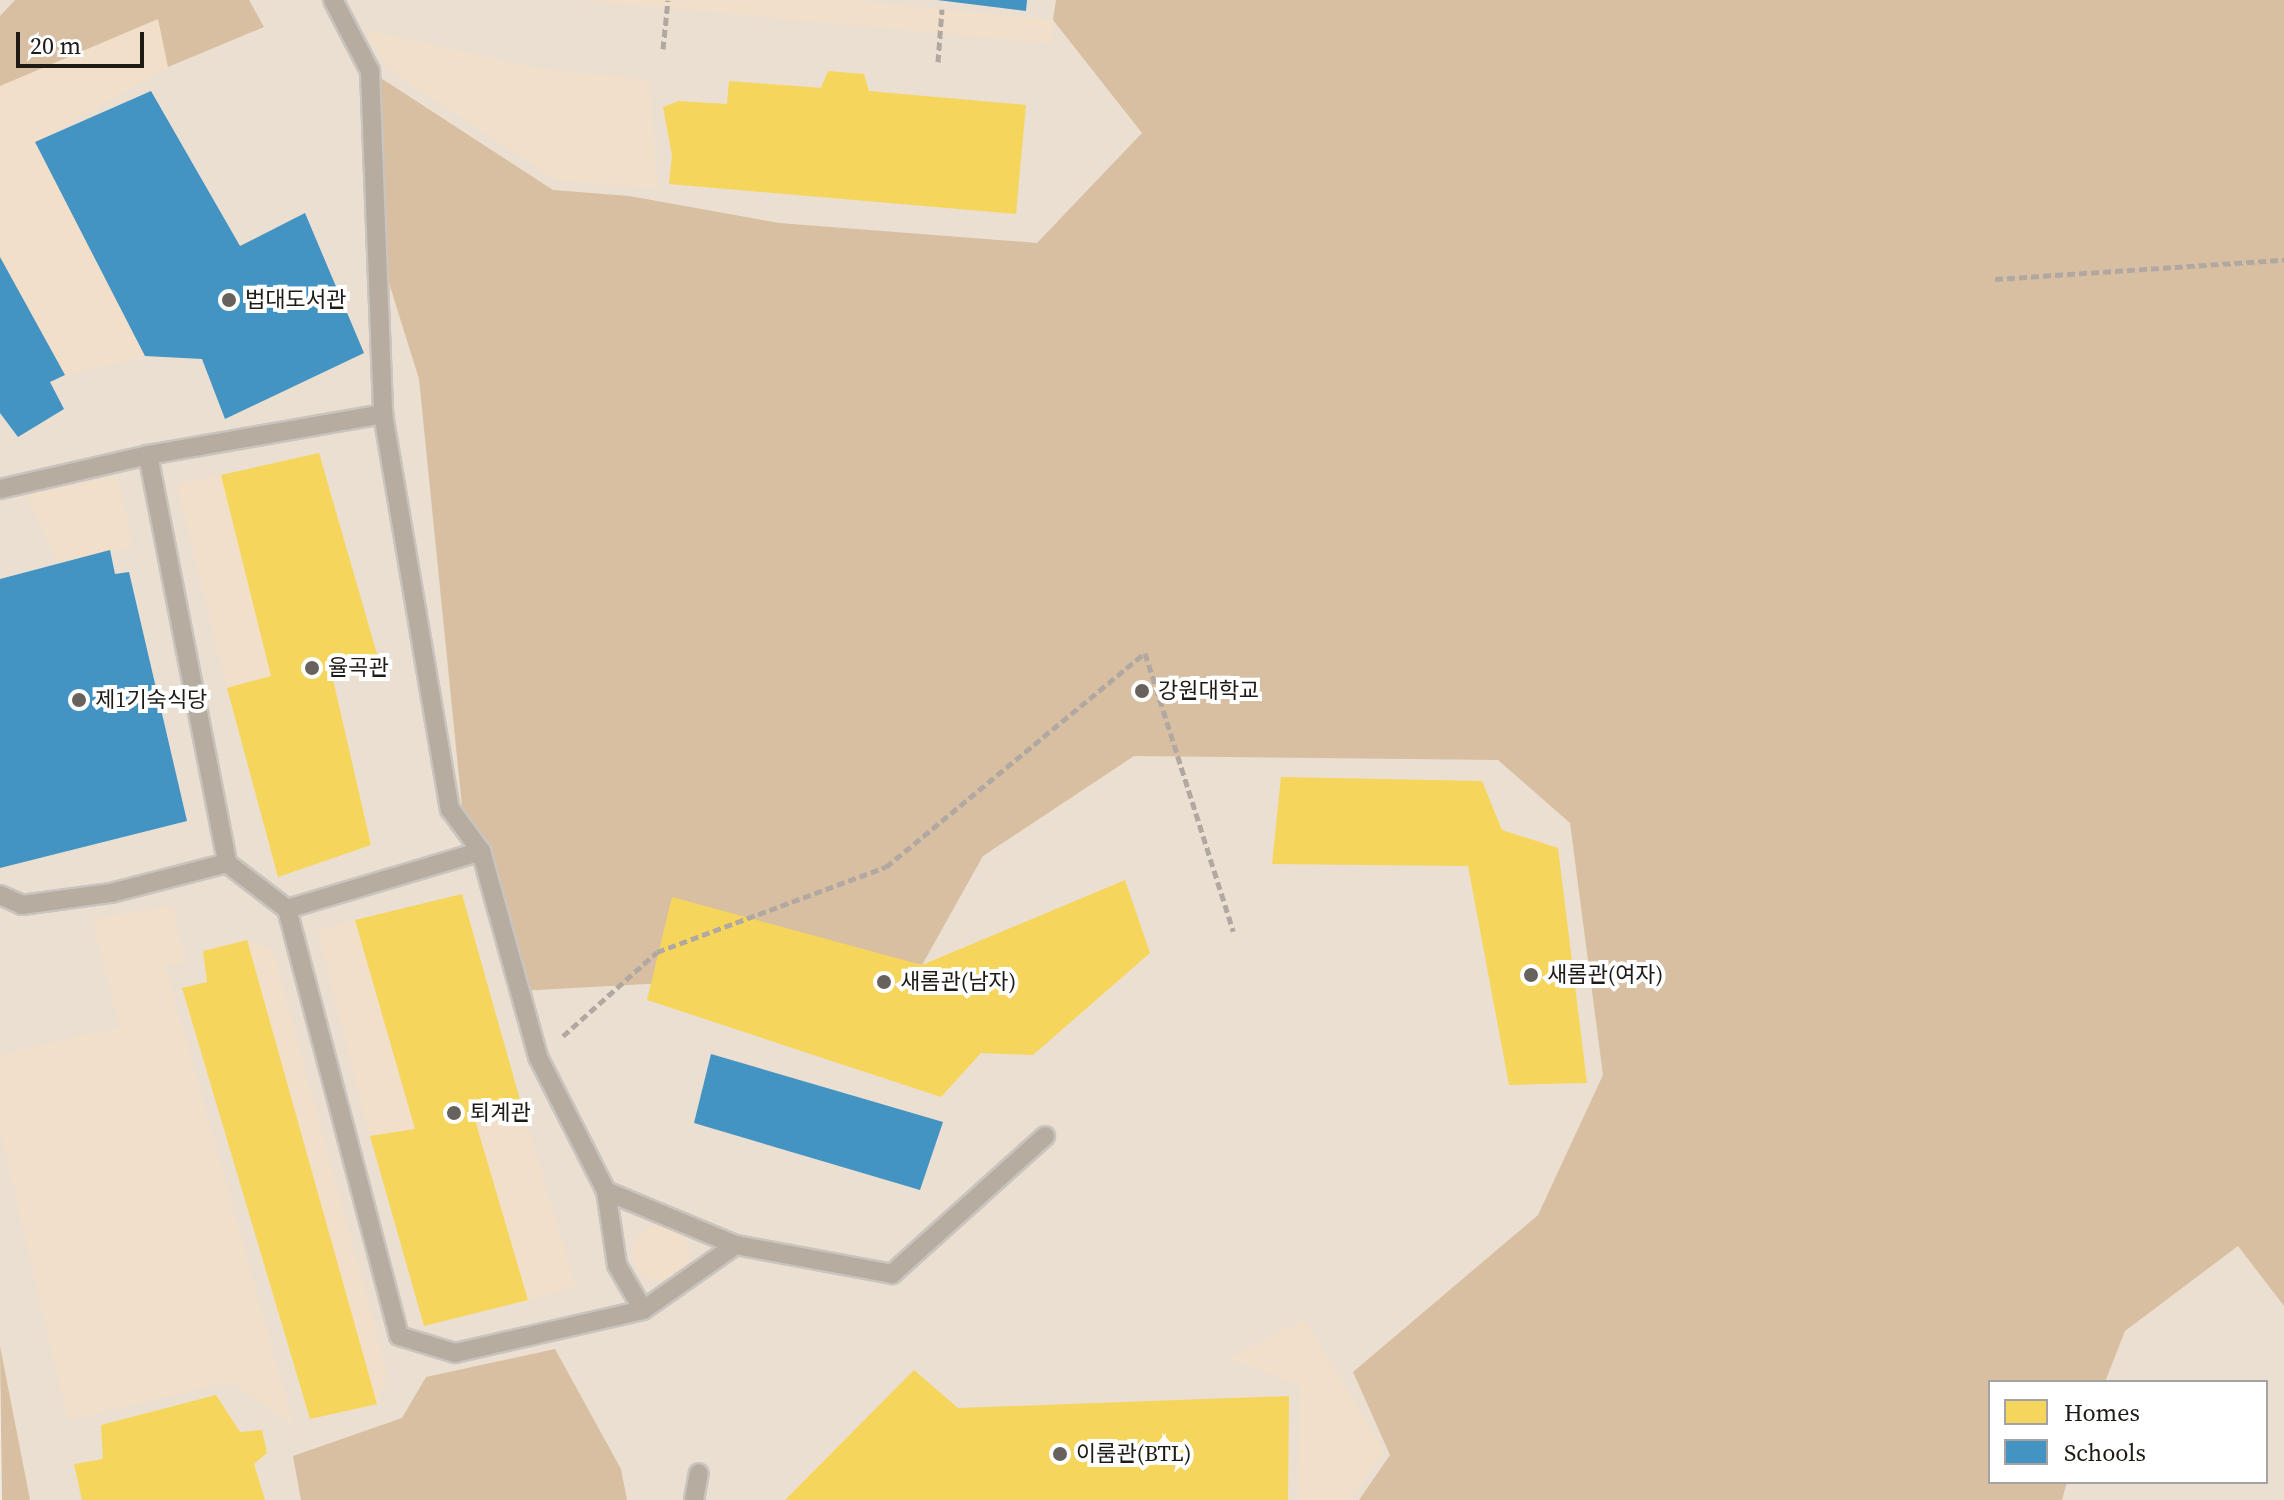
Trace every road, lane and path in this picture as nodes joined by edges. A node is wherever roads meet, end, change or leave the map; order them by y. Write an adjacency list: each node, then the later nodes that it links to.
1 (333, 0): 8 (lane)
2 (668, 0): 4 (path)
3 (942, 9): 5 (path)
4 (663, 49)
5 (938, 62)
6 (2284, 260): 7 (path)
7 (1995, 279)
8 (383, 414): 9 (lane); 11 (lane)
9 (148, 455): 10 (lane); 12 (lane)
10 (0, 489)
11 (481, 851): 14 (lane); 16 (lane)
12 (227, 863): 13 (lane); 14 (lane)
13 (0, 895)
14 (287, 909): 20 (lane)
15 (1233, 931): 16 (path)
16 (538, 1057): 18 (lane)
17 (1045, 1136): 19 (lane)
18 (606, 1191): 19 (lane); 20 (lane)
19 (736, 1245): 20 (lane)
20 (643, 1310)
21 (699, 1473): 22 (lane)
22 (694, 1500)

